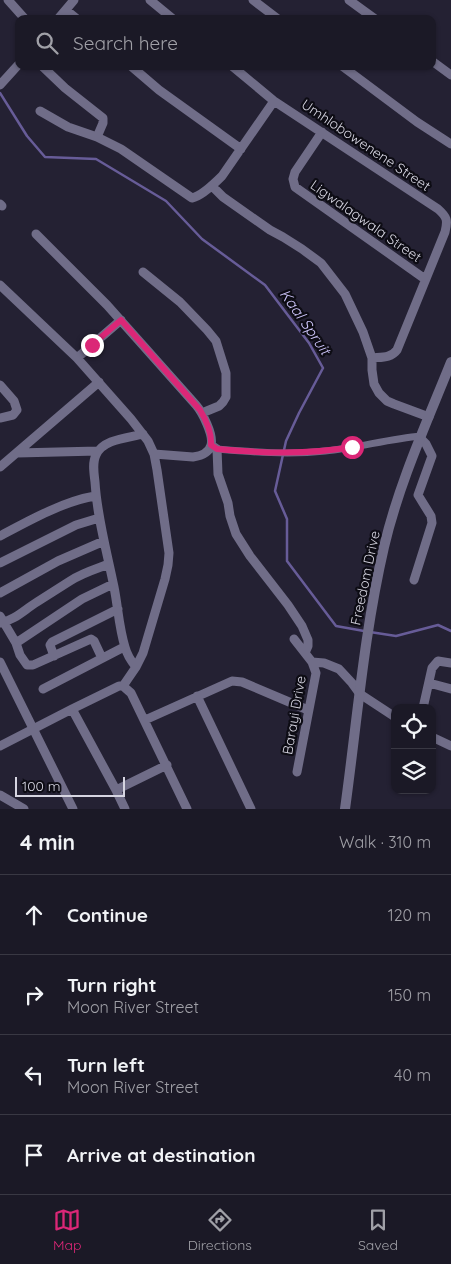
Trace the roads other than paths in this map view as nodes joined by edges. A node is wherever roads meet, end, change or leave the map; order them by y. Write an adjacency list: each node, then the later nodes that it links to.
1 (8, 0): 8 (street)
2 (74, 0): 6 (street)
3 (150, 0): 11 (street)
4 (253, 0): 7 (street)
5 (349, 0): 14 (street)
6 (66, 10): 9 (street); 10 (street)
7 (268, 11): 12 (street); 13 (street)
8 (21, 15)
9 (62, 15)
10 (72, 15)
11 (168, 15)
12 (265, 15)
13 (273, 15)
14 (370, 15)
15 (436, 64): 21 (street)
16 (15, 68): 22 (street)
17 (46, 70): 26 (street)
18 (136, 70): 28 (street)
19 (237, 70): 23 (street, Umhlobowenene Street)
20 (347, 70): 27 (street)
21 (451, 75)
22 (3, 82)
23 (274, 101): 25 (street, Umhlobowenene Street); 28 (street)
24 (40, 112): 26 (street)
25 (322, 132): 32 (street, Umhlobowenene Street); 32 (street, Ligwalagwala Street)
26 (97, 137): 29 (street)
27 (451, 144)
28 (241, 149): 29 (street)
29 (214, 185): 36 (street)
30 (36, 234): 34 (street)
31 (143, 272): 40 (street)
32 (426, 279): 36 (street, Umhlobowenene Street)
33 (0, 285): 35 (street)
34 (121, 320): 35 (street); 40 (street)
35 (77, 358): 38 (street)
36 (372, 358): 41 (street)
37 (451, 362): 41 (street, Freedom Drive)
38 (99, 382): 43 (street); 47 (street)
39 (0, 385): 42 (street)
40 (202, 413): 45 (street)
41 (429, 417): 44 (street, Freedom Drive)
42 (3, 418)
43 (143, 434): 46 (street); 48 (street)
44 (420, 437): 45 (street); 56 (street); 75 (street, Freedom Drive)
45 (214, 447): 48 (street); 64 (street)
46 (98, 451): 47 (street); 50 (street)
47 (17, 453): 49 (street)
48 (154, 454): 70 (street)
49 (0, 467)
50 (96, 496): 51 (street); 52 (street)
51 (99, 518): 53 (street); 54 (street)
52 (0, 536)
53 (104, 541): 55 (street); 58 (street)
54 (0, 563)
55 (109, 564): 57 (street); 60 (street)
56 (414, 580)
57 (113, 584): 59 (street); 62 (street)
58 (0, 593)
59 (118, 609): 63 (street); 65 (street)
60 (2, 620): 62 (street)
61 (294, 639): 64 (street, Barayi Drive)
62 (16, 642): 65 (street)
63 (124, 647): 66 (street); 70 (street)
64 (305, 652): 68 (street, Barayi Drive)
65 (54, 656): 66 (street)
66 (102, 658): 73 (street)
67 (0, 662): 82 (street)
68 (312, 662): 75 (street); 79 (street, Barayi Drive)
69 (451, 663): 71 (street)
70 (136, 667): 72 (street)
71 (429, 684): 74 (street); 77 (street)
72 (123, 686): 78 (street); 81 (street)
73 (43, 689)
74 (451, 689)
75 (360, 694): 80 (street); 95 (street, Freedom Drive)
76 (197, 696): 79 (street); 81 (street); 94 (street)
77 (424, 704)
78 (72, 709): 82 (street); 88 (street)
79 (308, 710): 87 (street, Barayi Drive)
80 (391, 714)
81 (145, 720): 86 (street)
82 (34, 730): 84 (street); 91 (street)
83 (436, 739): 85 (street)
84 (0, 746)
85 (451, 746)
86 (167, 765): 88 (street); 93 (street)
87 (297, 772)
88 (116, 790): 92 (street)
89 (0, 795): 90 (street)
90 (24, 809)
91 (73, 809)
92 (125, 809)
93 (187, 809)
94 (251, 809)
95 (345, 809)

